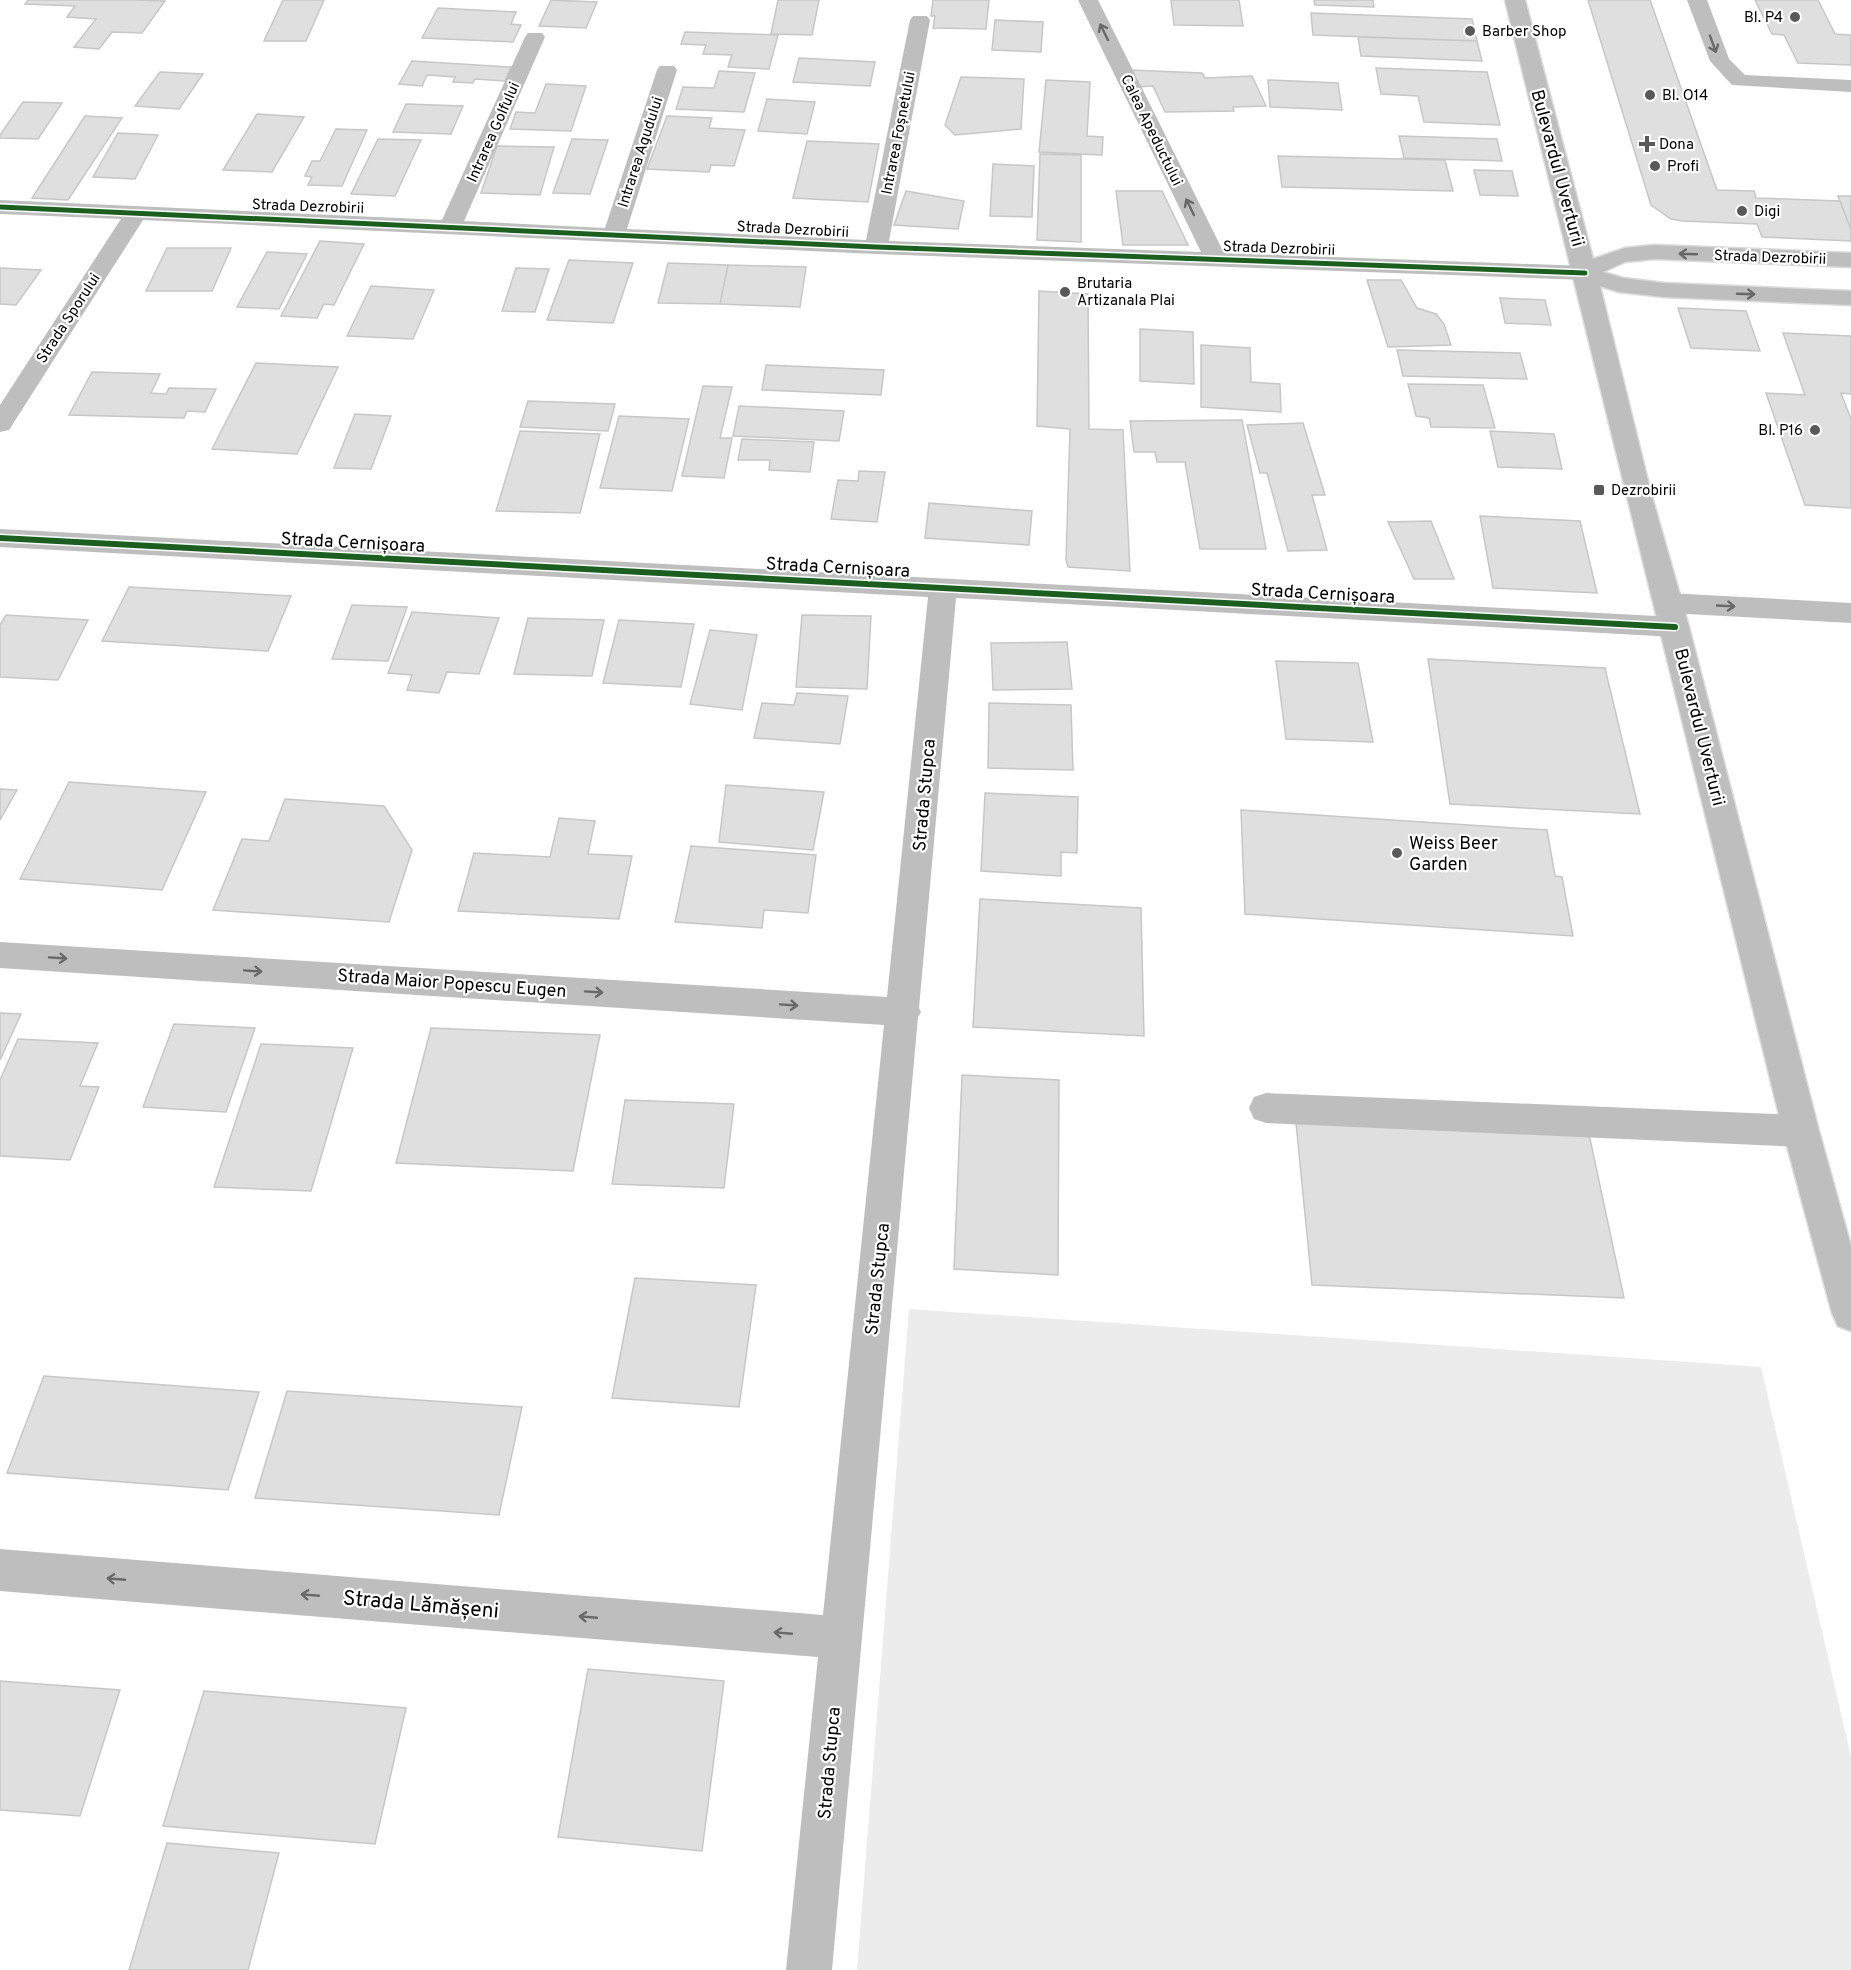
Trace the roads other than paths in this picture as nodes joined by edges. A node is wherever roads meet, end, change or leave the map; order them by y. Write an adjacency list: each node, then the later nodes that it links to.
1 (1088, 0): 13 (street, Calea Apeductului, one-way to 1)
2 (1515, 0): 15 (street, Bulevardul Uverturii)
3 (1697, 0): 7 (street, one-way to 7)
4 (920, 20): 12 (street, Intrarea Foșnetului)
5 (535, 37): 10 (street, Intrarea Golfului)
6 (667, 70): 11 (street, Intrarea Agudului)
7 (1851, 86)
8 (0, 207): 9 (street, Strada Dezrobirii)
9 (137, 212): 10 (street, Strada Dezrobirii); 17 (street, Strada Sporului)
10 (451, 226): 11 (street, Strada Dezrobirii)
11 (614, 234): 12 (street, Strada Dezrobirii)
12 (876, 246): 13 (street, Strada Dezrobirii)
13 (1216, 260): 15 (street, Strada Dezrobirii)
14 (1851, 260): 15 (street, Strada Dezrobirii, one-way to 15)
15 (1585, 273): 16 (street, Strada Dezrobirii, one-way to 16); 21 (street, Bulevardul Uverturii)
16 (1851, 298)
17 (0, 424)
18 (0, 538): 19 (street, Strada Cernișoara)
19 (943, 588): 21 (street, Strada Cernișoara); 23 (street, Strada Stupca)
20 (1851, 613): 21 (street, Strada Cernișoara, one-way to 20)
21 (1671, 615): 25 (street, Bulevardul Uverturii)
22 (0, 955): 23 (street, Strada Maior Popescu Eugen, one-way to 23)
23 (903, 1012): 28 (street, Strada Stupca)
24 (1266, 1108): 25 (street)
25 (1801, 1131): 26 (street, Bulevardul Uverturii)
26 (1851, 1313)
27 (0, 1570): 28 (street, Strada Lămășeni, one-way to 27)
28 (841, 1638): 29 (street, Strada Stupca)
29 (809, 1970)

